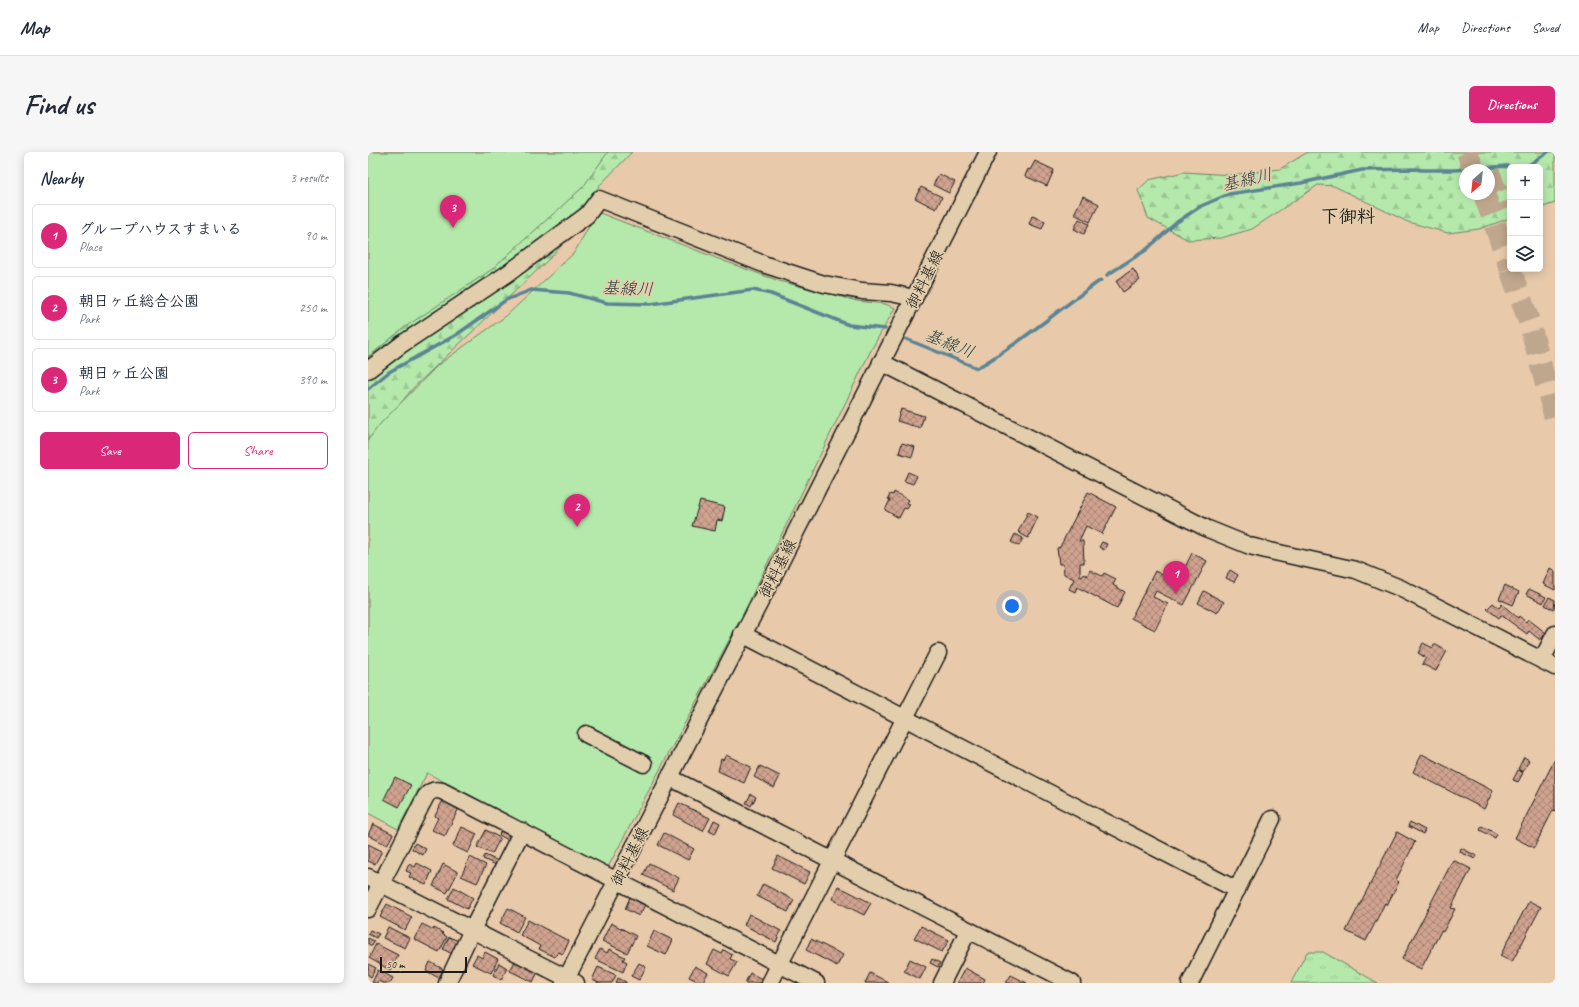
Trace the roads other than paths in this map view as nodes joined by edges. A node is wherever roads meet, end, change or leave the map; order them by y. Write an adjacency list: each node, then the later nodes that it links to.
1 (988, 152): 2 (street, 御料基線)
2 (914, 298): 3 (street, 御料基線); 4 (street)
3 (881, 362): 5 (street, 御料基線); 8 (street)
4 (368, 370)
5 (742, 634): 9 (street); 12 (street, 御料基線)
6 (1555, 634): 8 (street)
7 (938, 653): 9 (street)
8 (1548, 664)
9 (905, 718): 15 (street); 18 (street)
10 (586, 734): 11 (street)
11 (644, 764)
12 (669, 777): 15 (street); 17 (street, 御料基線)
13 (1272, 819): 18 (street)
14 (522, 831): 16 (street); 17 (street); 20 (street)
15 (832, 860): 21 (street); 22 (street)
16 (375, 880): 19 (street); 20 (street)
17 (616, 880): 22 (street); 23 (street, 御料基線)
18 (1237, 890): 29 (street)
19 (368, 909)
20 (472, 930): 23 (street); 24 (street)
21 (968, 931): 27 (street); 28 (street)
22 (780, 964): 25 (street); 26 (street)
23 (569, 981)
24 (447, 983)
25 (770, 983)
26 (816, 983)
27 (942, 983)
28 (1072, 983)
29 (1190, 983)

